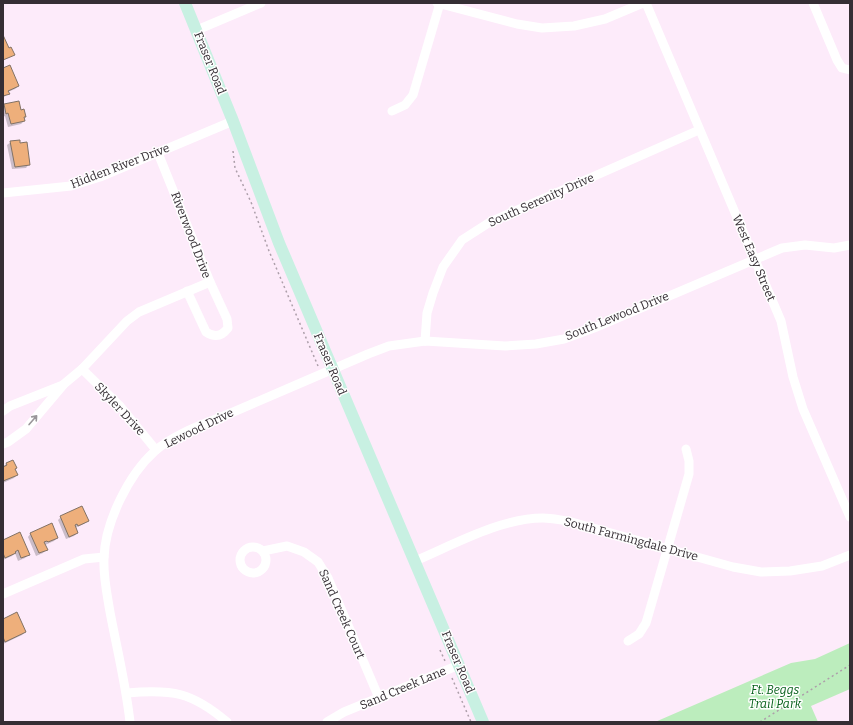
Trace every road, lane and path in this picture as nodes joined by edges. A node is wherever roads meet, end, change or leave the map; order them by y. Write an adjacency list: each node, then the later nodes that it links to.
1 (186, 3): 7 (street, Fraser Road)
2 (261, 3): 7 (street)
3 (439, 3): 4 (street); 9 (street)
4 (643, 3)
5 (646, 3): 11 (street, West Easy Street)
6 (813, 3): 8 (street)
7 (197, 30): 10 (street, Fraser Road)
8 (850, 70)
9 (392, 111)
10 (233, 121): 12 (street, Hidden River Drive); 20 (street, Fraser Road)
11 (699, 130): 15 (street, West Easy Street); 18 (street, South Serenity Drive)
12 (158, 153): 13 (street, Hidden River Drive); 16 (street, Riverwood Drive)
13 (3, 193)
14 (850, 245): 15 (street, South Lewood Drive)
15 (754, 259): 18 (street, South Lewood Drive); 26 (street, West Easy Street)
16 (210, 282): 17 (street, Riverwood Drive); 17 (street)
17 (187, 291): 19 (street, Riverwood Drive)
18 (425, 341): 20 (street, South Lewood Drive)
19 (82, 369): 21 (street, Riverwood Drive); 25 (street, Skyler Drive)
20 (332, 369): 25 (street, Lewood Drive); 31 (street, Fraser Road)
21 (64, 384): 22 (street, Riverwood Drive); 23 (street, Riverwood Drive, one-way to 21)
22 (3, 411)
23 (3, 444)
24 (686, 449): 27 (street)
25 (156, 450): 30 (street, Lewood Drive)
26 (850, 517)
27 (668, 548): 29 (street, South Farmingdale Drive); 31 (street, South Farmingdale Drive); 33 (street)
28 (263, 551): 37 (street, Sand Creek Court)
29 (850, 555)
30 (104, 557): 32 (street); 36 (street, Lewood Drive)
31 (415, 561): 34 (street, Fraser Road)
32 (3, 594)
33 (628, 641)
34 (459, 665): 37 (street, Sand Creek Lane); 41 (street, Fraser Road)
35 (850, 665): 42 (path)
36 (127, 693): 38 (street, Lewood Drive); 39 (street)
37 (379, 698): 40 (street, Sand Creek Lane)
38 (130, 722)
39 (227, 722)
40 (327, 722)
41 (483, 722)
42 (760, 722)

